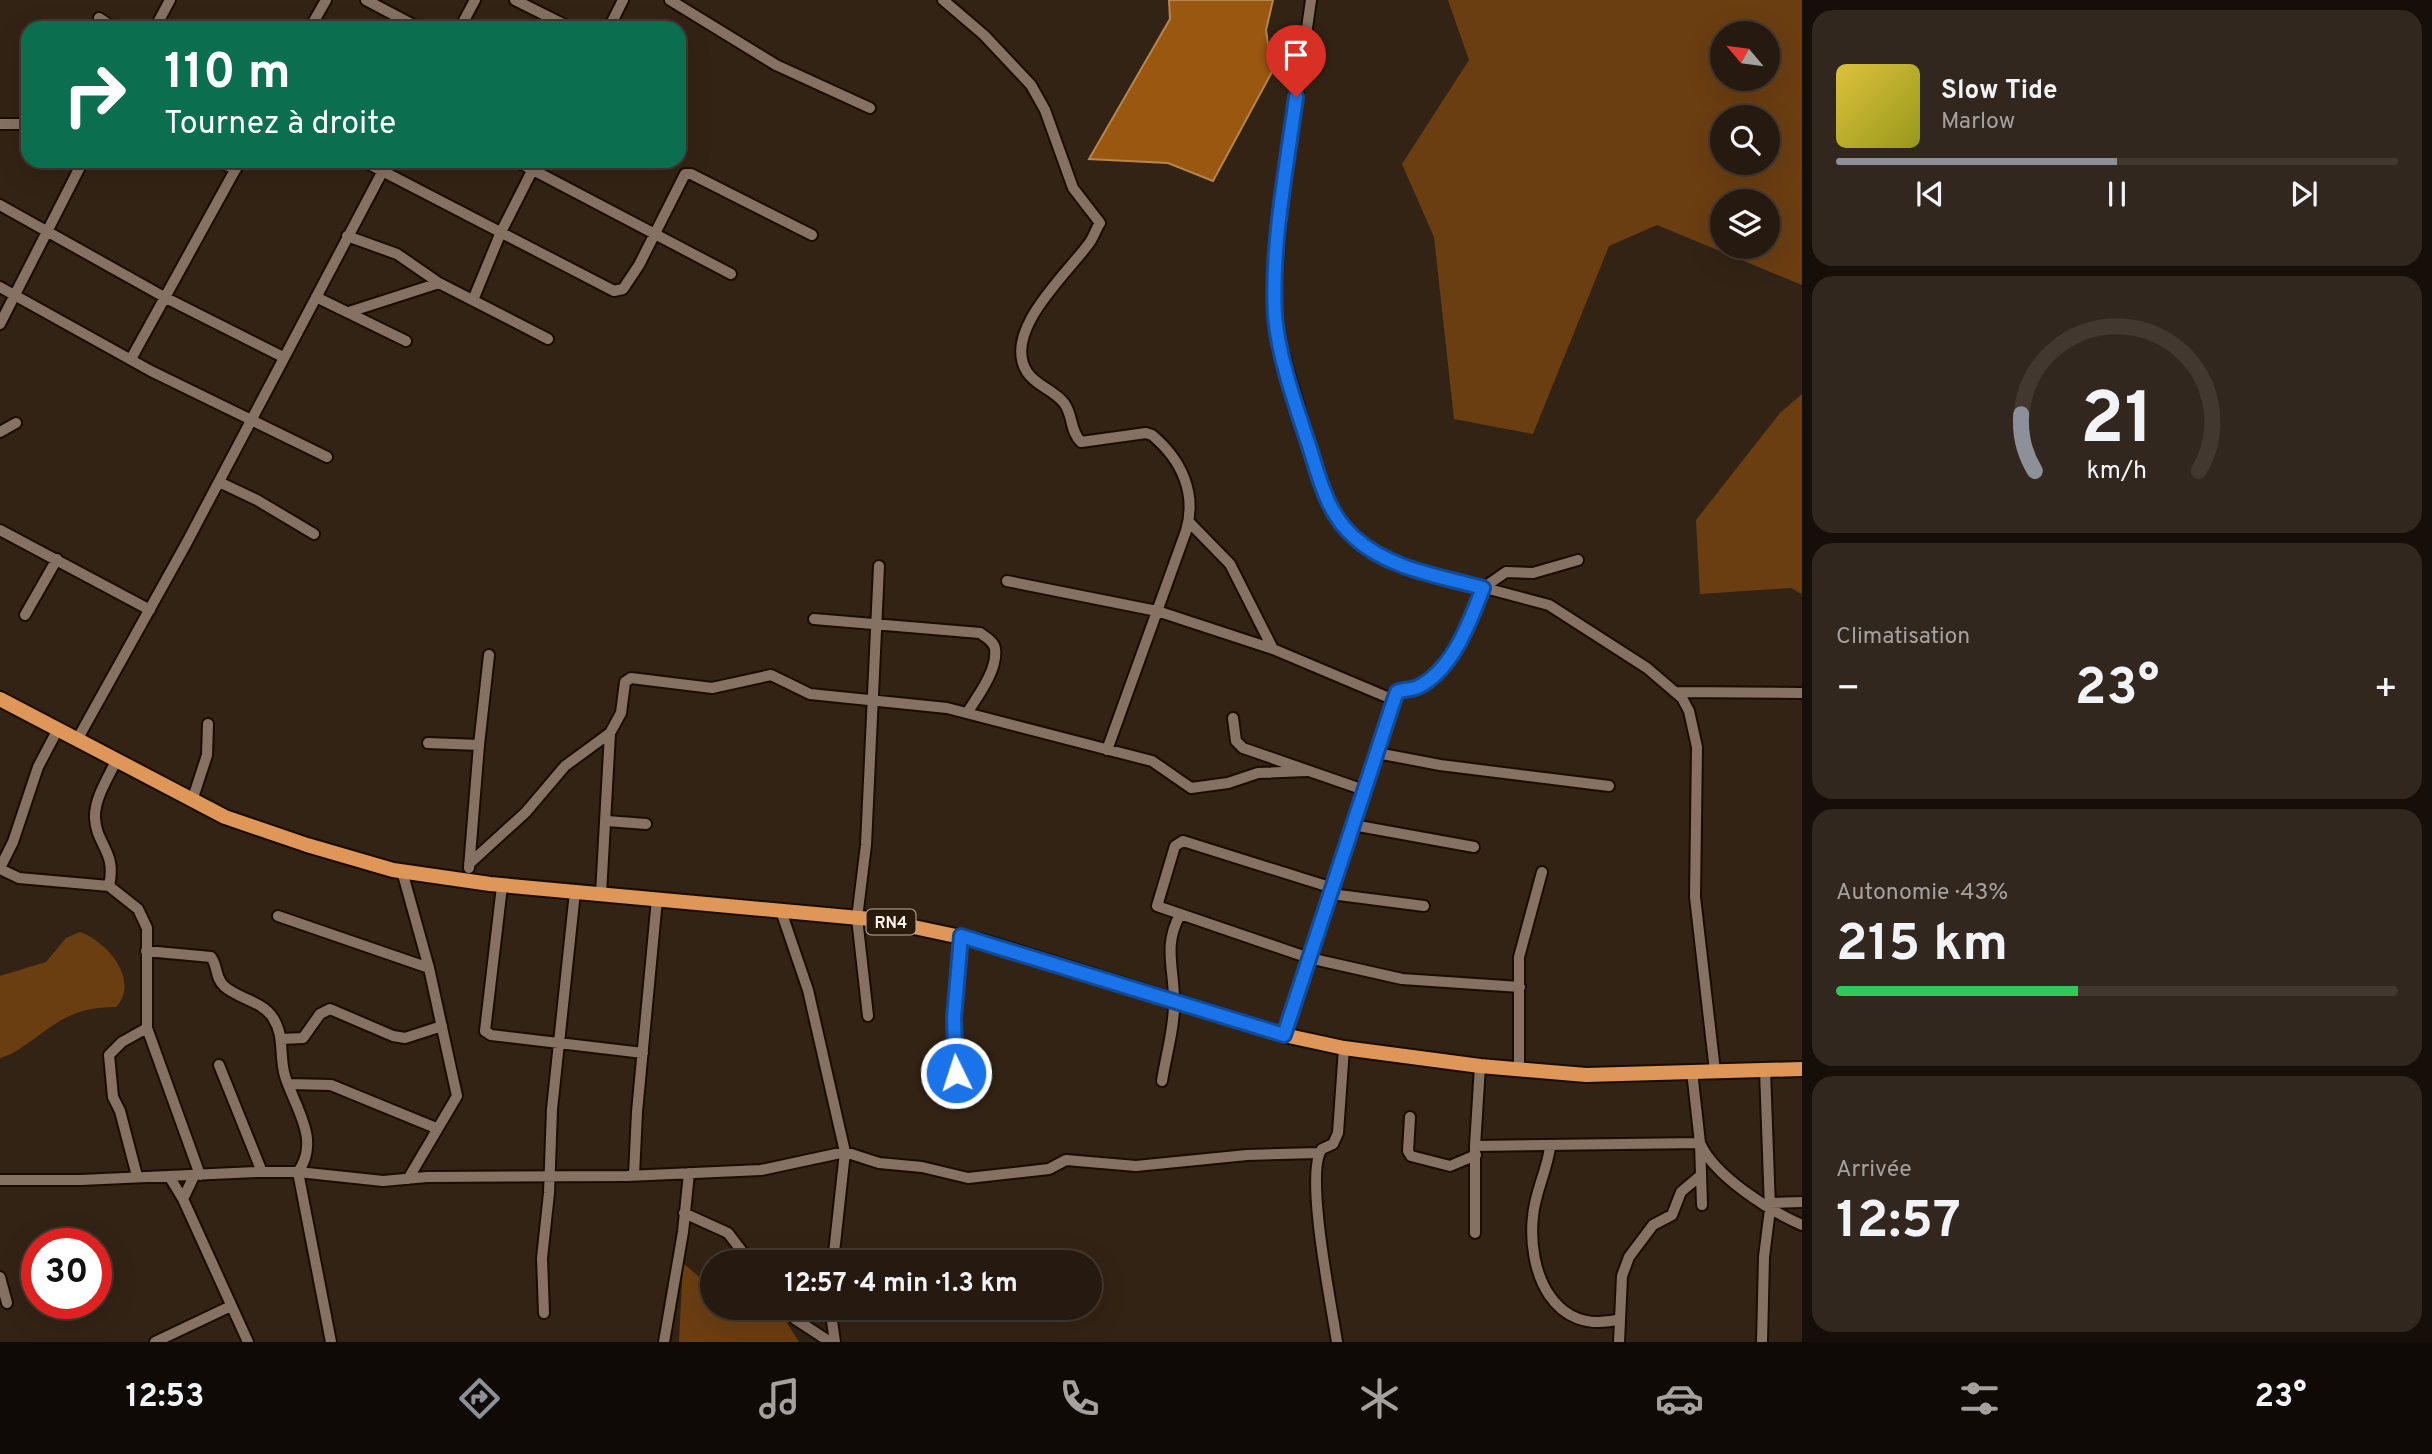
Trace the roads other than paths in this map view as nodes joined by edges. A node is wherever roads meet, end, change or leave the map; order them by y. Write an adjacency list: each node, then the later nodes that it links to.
1 (170, 0): 12 (street)
2 (326, 0): 13 (street)
3 (366, 0): 14 (street)
4 (475, 0): 15 (street)
5 (515, 0): 16 (street)
6 (623, 0): 17 (street)
7 (670, 0): 18 (street)
8 (943, 0): 51 (street)
9 (1311, 0): 58 (street)
10 (99, 18): 11 (street)
11 (104, 21)
12 (159, 21)
13 (314, 21)
14 (406, 21)
15 (464, 21)
16 (557, 21)
17 (612, 21)
18 (870, 108)
19 (0, 124): 20 (street)
20 (21, 124)
21 (80, 168): 30 (street)
22 (236, 168): 38 (street)
23 (384, 168): 32 (street)
24 (389, 168): 28 (street)
25 (533, 168): 28 (street)
26 (540, 168): 29 (street)
27 (0, 205): 30 (street)
28 (501, 232): 29 (street); 39 (street)
29 (654, 233): 31 (street); 33 (street)
30 (48, 234): 36 (street); 38 (street)
31 (812, 235)
32 (347, 236): 34 (street); 37 (street)
33 (731, 274)
34 (439, 283): 39 (street); 40 (street)
35 (0, 287): 36 (street)
36 (16, 296): 41 (street); 45 (street)
37 (316, 297): 40 (street); 44 (street)
38 (166, 298): 44 (street); 45 (street)
39 (473, 300): 42 (street)
40 (349, 313): 43 (street)
41 (0, 324)
42 (548, 338)
43 (406, 341)
44 (283, 357): 46 (street)
45 (131, 359): 46 (street)
46 (250, 421): 49 (street); 50 (street)
47 (16, 424): 48 (street)
48 (0, 432)
49 (327, 457)
50 (219, 482): 53 (street); 59 (street)
51 (1189, 522): 60 (street); 64 (street)
52 (0, 530): 54 (street)
53 (314, 534)
54 (57, 559): 59 (street); 61 (street)
55 (1578, 560): 58 (street)
56 (879, 566): 63 (street)
57 (1007, 581): 60 (street)
58 (1483, 588): 66 (street); 70 (street)
59 (150, 610): 78 (street)
60 (1157, 611): 64 (street); 81 (street)
61 (25, 615)
62 (814, 619): 63 (street)
63 (877, 623): 71 (street); 73 (street)
64 (1273, 649): 70 (street)
65 (489, 655): 80 (street)
66 (1676, 692): 68 (street); 72 (street)
67 (1802, 693): 68 (street)
68 (1703, 694): 72 (street)
69 (0, 699): 76 (highway, RN4)
70 (1394, 700): 82 (street)
71 (873, 702): 73 (street); 77 (street); 107 (street)
72 (1689, 711): 128 (street)
73 (967, 713): 81 (street)
74 (1233, 719): 84 (street)
75 (208, 724): 87 (street)
76 (58, 729): 78 (highway, RN4); 93 (street)
77 (610, 733): 88 (street); 92 (street)
78 (77, 740): 83 (highway, RN4)
79 (428, 743): 80 (street)
80 (478, 745): 92 (street)
81 (1108, 750): 84 (street)
82 (1377, 753): 85 (street); 86 (street)
83 (116, 761): 87 (highway, RN4); 97 (street)
84 (1306, 771): 86 (street)
85 (1609, 786)
86 (1364, 790): 90 (street)
87 (192, 801): 94 (highway, RN4)
88 (607, 821): 89 (street); 101 (street)
89 (646, 824)
90 (1353, 825): 91 (street); 99 (street)
91 (1474, 847)
92 (470, 864): 96 (street)
93 (0, 869): 97 (street)
94 (402, 871): 96 (highway, RN4); 111 (street)
95 (1542, 873): 112 (street)
96 (467, 881): 98 (highway, RN4)
97 (109, 886): 109 (street)
98 (502, 886): 100 (highway, RN4); 119 (street)
99 (1332, 891): 103 (street); 105 (street); 110 (street)
100 (575, 892): 101 (highway, RN4); 119 (street)
101 (601, 894): 102 (highway, RN4)
102 (657, 899): 104 (highway, RN4); 121 (street)
103 (1423, 905)
104 (781, 911): 107 (highway, RN4); 137 (street)
105 (1180, 915): 110 (street); 113 (street)
106 (278, 916): 111 (street)
107 (857, 918): 108 (highway, RN4); 114 (street)
108 (961, 936): 113 (highway, RN4); 129 (street)
109 (146, 951): 116 (street); 118 (street)
110 (1309, 958): 112 (street); 117 (street)
111 (429, 968): 115 (street)
112 (1520, 987): 125 (street)
113 (1174, 1000): 117 (highway, RN4); 130 (street)
114 (867, 1016)
115 (442, 1026): 118 (street); 133 (street)
116 (147, 1028): 143 (street); 146 (street)
117 (1284, 1035): 120 (highway, RN4)
118 (281, 1039): 131 (street)
119 (560, 1045): 121 (street); 142 (street)
120 (1344, 1048): 123 (highway, RN4); 138 (street)
121 (643, 1053): 144 (street)
122 (219, 1065): 139 (street)
123 (1480, 1066): 125 (highway, RN4); 136 (street)
124 (1802, 1069): 126 (highway, RN4)
125 (1518, 1070): 127 (highway, RN4)
126 (1765, 1070): 128 (highway, RN4); 153 (street)
127 (1692, 1071): 128 (highway, RN4); 134 (street)
128 (1715, 1071)
129 (956, 1073)
130 (1161, 1081)
131 (289, 1084): 133 (street); 140 (street)
132 (1410, 1117): 136 (street)
133 (436, 1128): 148 (street)
134 (1700, 1143): 135 (street); 145 (street); 153 (street)
135 (1550, 1147): 136 (street); 163 (street)
136 (1476, 1151): 156 (street)
137 (845, 1152): 138 (street); 141 (street); 158 (street)
138 (1318, 1153): 172 (street)
139 (262, 1172): 140 (street); 143 (street)
140 (299, 1172): 148 (street); 168 (street)
141 (689, 1173): 144 (street); 154 (street)
142 (549, 1174): 144 (street); 148 (street); 162 (street)
143 (197, 1175): 147 (street); 150 (street)
144 (634, 1175)
145 (1701, 1175): 152 (street); 163 (street)
146 (137, 1176): 147 (street); 149 (street)
147 (169, 1176): 150 (street)
148 (408, 1179)
149 (0, 1180)
150 (183, 1199): 161 (street)
151 (1802, 1202): 153 (street)
152 (1702, 1205)
153 (1770, 1206): 155 (street); 174 (street)
154 (684, 1213): 157 (street); 169 (street)
155 (1802, 1225)
156 (1475, 1233)
157 (739, 1250)
158 (834, 1250)
159 (0, 1277): 160 (street)
160 (7, 1303)
161 (231, 1306): 166 (street); 167 (street)
162 (544, 1313)
163 (1620, 1319): 173 (street)
164 (797, 1320): 170 (street)
165 (832, 1320): 171 (street)
166 (155, 1342)
167 (248, 1342)
168 (331, 1342)
169 (664, 1342)
170 (830, 1342)
171 (835, 1342)
172 (1337, 1342)
173 (1619, 1342)
174 (1762, 1342)

